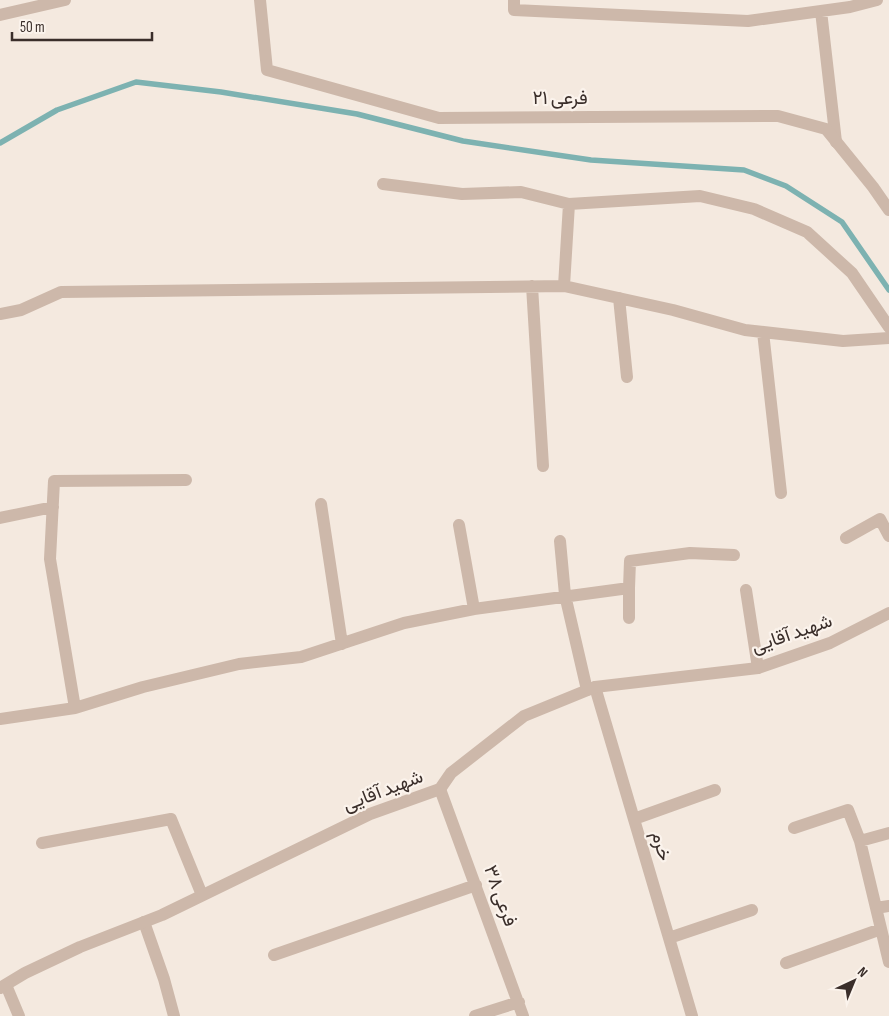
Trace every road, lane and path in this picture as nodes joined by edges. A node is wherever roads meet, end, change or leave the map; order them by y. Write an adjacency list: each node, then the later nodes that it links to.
1 (66, 0): 6 (street)
2 (260, 0): 7 (street, فرعی ۲۱)
3 (514, 0): 5 (street)
4 (877, 0): 5 (street)
5 (821, 11): 7 (street)
6 (0, 15)
7 (836, 142): 10 (street, فرعی ۲۱)
8 (383, 184): 9 (street)
9 (569, 204): 12 (street); 15 (street)
10 (889, 210)
11 (532, 286): 12 (street); 14 (street); 19 (street)
12 (564, 286): 13 (street)
13 (619, 298): 16 (street); 18 (street)
14 (0, 314)
15 (889, 327)
16 (763, 332): 17 (street); 21 (street)
17 (889, 338)
18 (627, 377)
19 (543, 466)
20 (186, 480): 23 (street)
21 (781, 493)
22 (321, 504): 36 (street)
23 (53, 507): 24 (street); 39 (street)
24 (0, 518)
25 (459, 525): 33 (street)
26 (889, 536): 27 (street)
27 (846, 538)
28 (560, 541): 32 (street, خرم)
29 (734, 555): 30 (street)
30 (629, 588): 32 (street); 35 (street)
31 (746, 590): 37 (street)
32 (565, 595): 33 (street); 38 (street, خرم)
33 (474, 610): 36 (street)
34 (889, 613): 37 (street, شهید آقایی)
35 (629, 618)
36 (342, 644): 39 (street)
37 (758, 668): 38 (street, شهید آقایی)
38 (591, 689): 41 (street, شهید آقایی); 43 (street, خرم)
39 (75, 708): 40 (street)
40 (0, 719)
41 (440, 789): 48 (street, فرعی ۳۸); 49 (street, شهید آقایی)
42 (715, 790): 43 (street)
43 (634, 819): 54 (street, خرم)
44 (794, 828): 46 (street)
45 (889, 833): 46 (street)
46 (860, 841): 50 (street)
47 (42, 843): 49 (street)
48 (476, 885): 55 (street); 59 (street, فرعی ۳۸)
49 (202, 895): 52 (street, شهید آقایی)
50 (883, 907): 53 (street)
51 (752, 910): 54 (street)
52 (144, 922): 58 (street, شهید آقایی); 61 (street)
53 (881, 929): 56 (street); 57 (street)
54 (669, 938): 64 (street, خرم)
55 (274, 955)
56 (889, 962)
57 (786, 963)
58 (3, 987): 60 (street)
59 (518, 1002): 62 (street); 63 (street, فرعی ۳۸)
60 (20, 1016)
61 (174, 1016)
62 (475, 1016)
63 (523, 1016)
64 (692, 1016)

